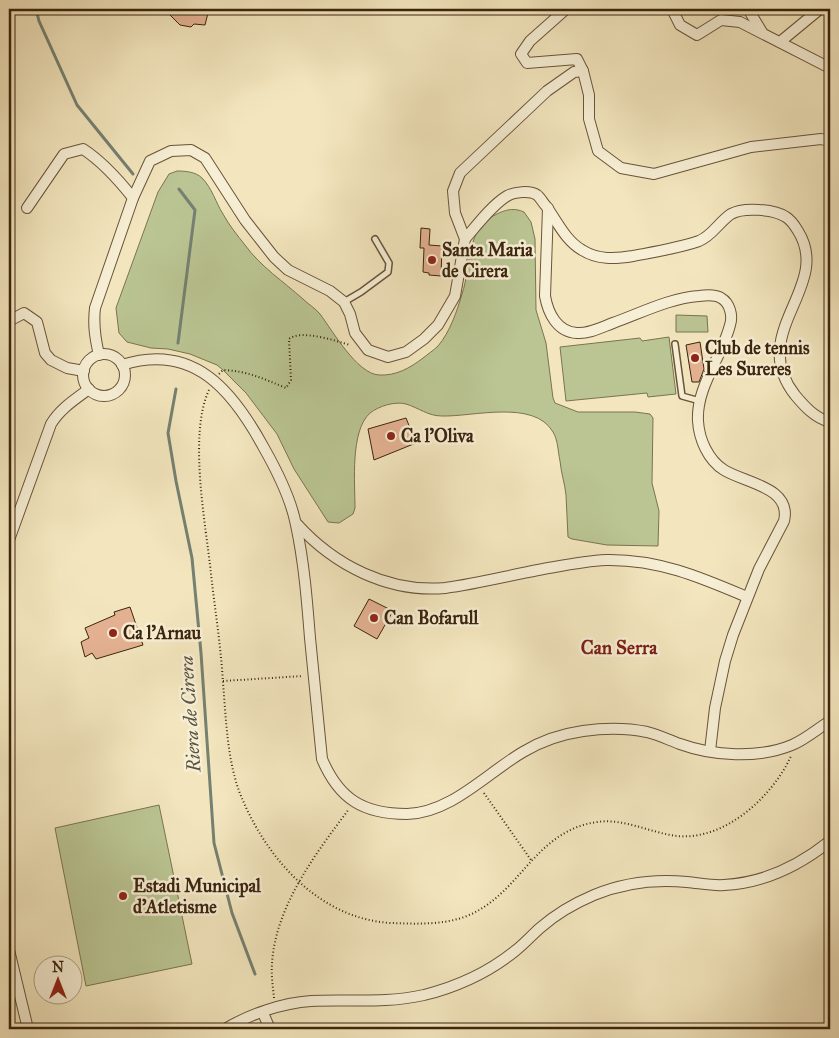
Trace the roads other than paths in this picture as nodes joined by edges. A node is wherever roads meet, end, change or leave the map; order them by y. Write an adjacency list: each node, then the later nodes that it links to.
1 (566, 9): 8 (street)
2 (672, 9): 5 (street)
3 (748, 9): 5 (street)
4 (820, 9): 6 (street)
5 (762, 33): 6 (street)
6 (780, 42): 7 (street)
7 (830, 68)
8 (583, 71): 9 (street); 14 (street)
9 (830, 141)
10 (133, 198): 11 (street); 15 (street); 18 (street)
11 (27, 208)
12 (548, 208): 14 (street); 22 (street); 23 (street)
13 (376, 239): 15 (lane)
14 (465, 239): 15 (street)
15 (344, 302)
16 (9, 321): 20 (street)
17 (675, 344): 22 (lane)
18 (99, 355): 19 (street); 20 (street)
19 (122, 365): 21 (street); 24 (street)
20 (84, 370): 21 (street)
21 (89, 389): 25 (street)
22 (700, 401): 26 (street)
23 (830, 422)
24 (296, 523): 26 (street); 28 (street)
25 (9, 540)
26 (748, 597): 28 (street)
27 (830, 721): 28 (street)
28 (710, 751)
29 (830, 841): 31 (street)
30 (9, 950): 32 (street)
31 (263, 1013): 33 (street); 34 (street)
32 (28, 1029)
33 (226, 1029)
34 (270, 1029)

